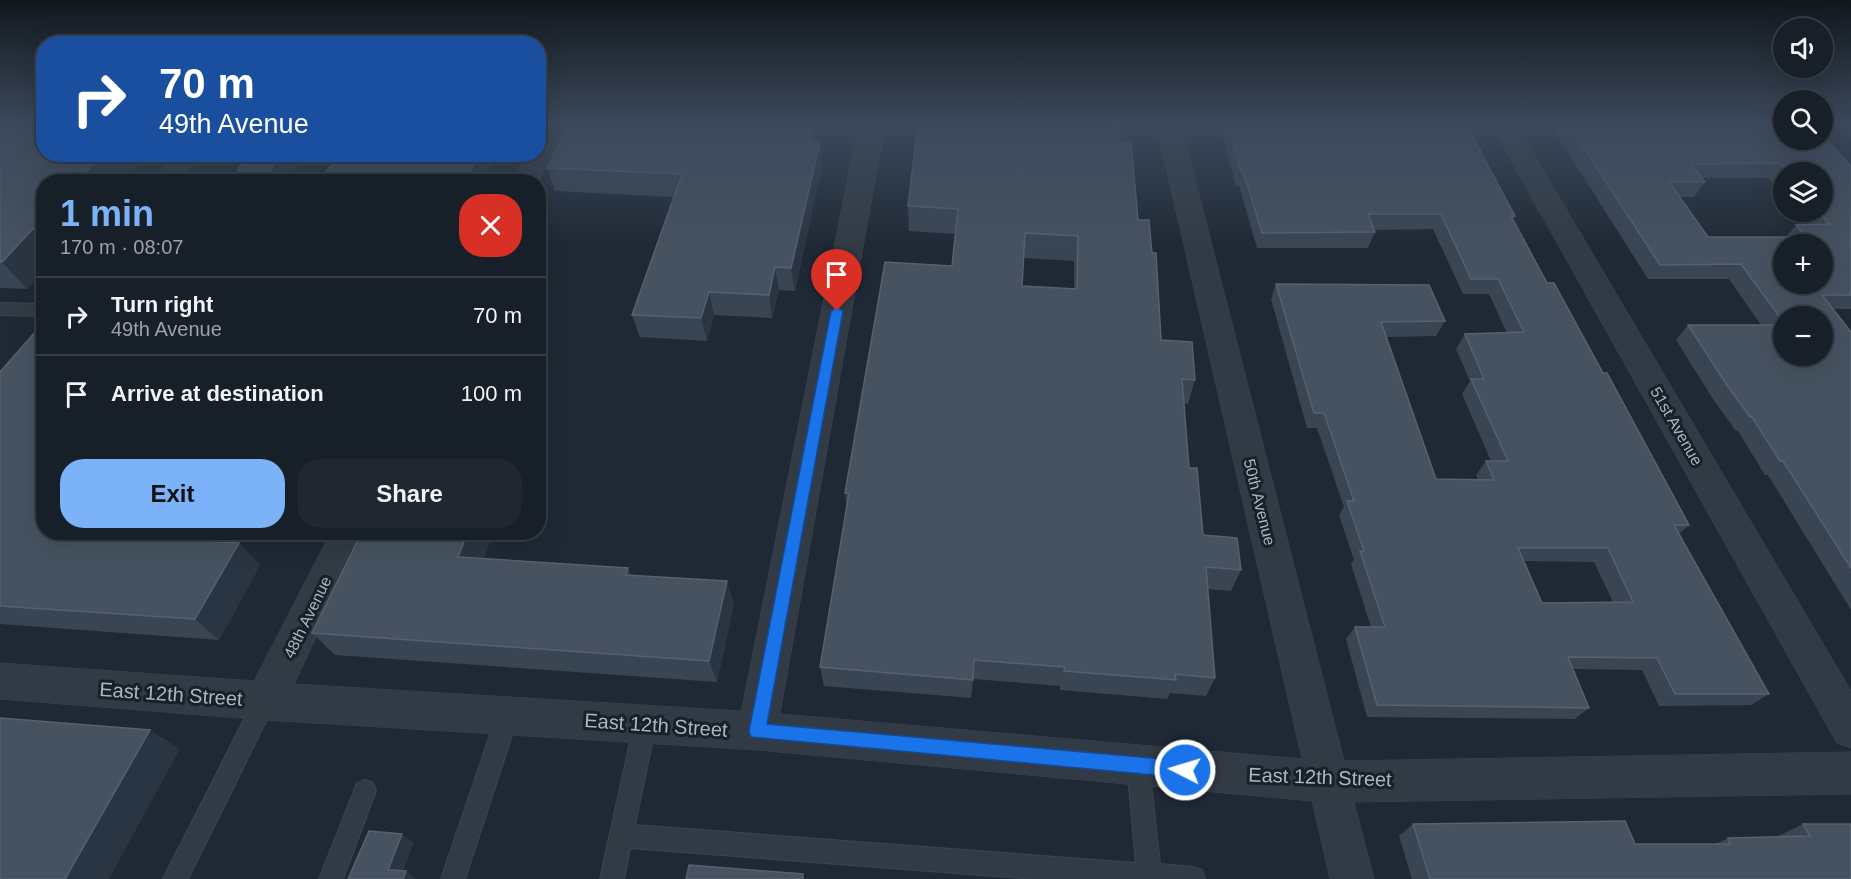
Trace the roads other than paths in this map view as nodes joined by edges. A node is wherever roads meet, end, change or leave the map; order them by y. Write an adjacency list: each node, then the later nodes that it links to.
1 (864, 165): 12 (street)
2 (1179, 165): 15 (street, 50th Avenue)
3 (1527, 165): 11 (street, 51st Avenue)
4 (0, 309): 5 (lane)
5 (36, 324)
6 (345, 540): 8 (street, 48th Avenue)
7 (0, 681): 8 (street, East 12th Street)
8 (265, 701): 9 (street, East 12th Street); 19 (lane)
9 (508, 714): 10 (street, East 12th Street); 21 (lane)
10 (645, 724): 12 (street, East 12th Street); 17 (lane)
11 (1851, 729)
12 (757, 731): 13 (street, East 12th Street)
13 (1138, 765): 15 (street, East 12th Street); 18 (lane)
14 (1851, 773): 15 (street, East 12th Street)
15 (1328, 782): 24 (street, 50th Avenue)
16 (365, 791): 20 (lane)
17 (621, 836): 18 (lane); 22 (lane)
18 (1149, 876): 23 (lane)
19 (175, 879)
20 (331, 879)
21 (453, 879)
22 (612, 879)
23 (1193, 879)
24 (1352, 879)

